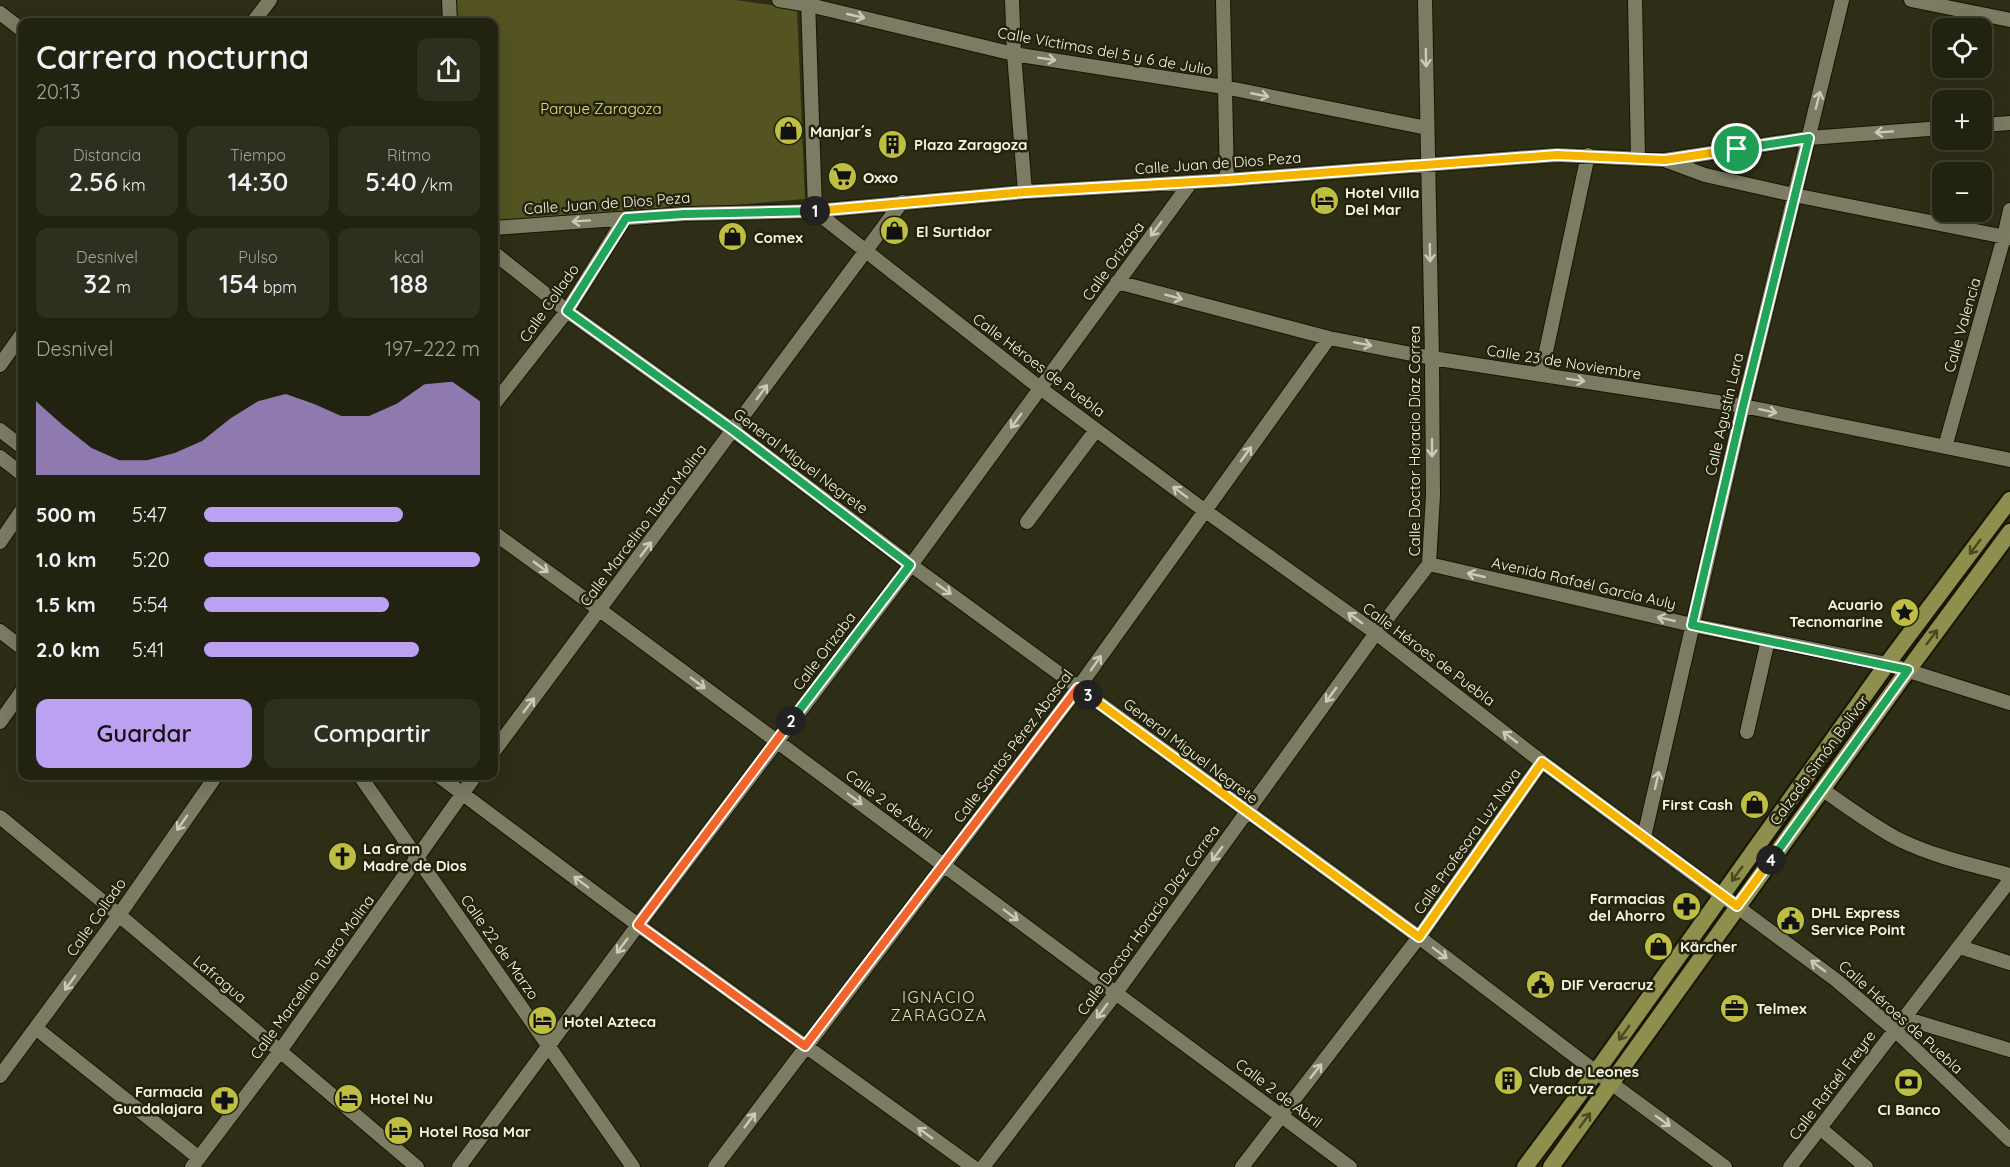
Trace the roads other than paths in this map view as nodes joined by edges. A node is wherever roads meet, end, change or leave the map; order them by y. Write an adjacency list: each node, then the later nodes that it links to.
1 (270, 0): 14 (street)
2 (449, 0): 15 (street)
3 (779, 0): 11 (street, Calle Víctimas del 5 y 6 de Julio)
4 (1012, 0): 18 (street)
5 (1222, 0): 19 (street)
6 (1425, 0): 22 (street, Calle Doctor Horacio Díaz Correa, one-way to 22)
7 (1635, 0): 26 (street)
8 (1842, 0): 24 (street, Calle Agustín Lara, one-way to 8)
9 (1911, 0): 13 (street)
10 (1987, 0): 13 (street)
11 (809, 3): 18 (street, Calle Víctimas del 5 y 6 de Julio, one-way to 18); 35 (street)
12 (0, 13): 17 (street)
13 (1983, 14): 16 (street)
14 (256, 18)
15 (450, 18)
16 (2010, 20)
17 (18, 27)
18 (1014, 54): 19 (street, Calle Víctimas del 5 y 6 de Julio, one-way to 19); 31 (street)
19 (1224, 87): 22 (street, Calle Víctimas del 5 y 6 de Julio, one-way to 22); 29 (street)
20 (2010, 123): 21 (street)
21 (1992, 124)
22 (1427, 128): 28 (street, Calle Doctor Horacio Díaz Correa)
23 (1932, 129): 24 (street, Calle Juan de Dios Peza, one-way to 24)
24 (1809, 138): 27 (street, Calle Juan de Dios Peza); 32 (street, Calle Agustín Lara)
25 (1588, 155): 26 (street, Calle Juan de Dios Peza); 28 (street, Calle Juan de Dios Peza); 47 (street)
26 (1638, 158): 27 (street, Calle Juan de Dios Peza)
27 (1665, 160): 32 (street)
28 (1428, 163): 29 (street, Calle Juan de Dios Peza); 45 (street, Calle Doctor Horacio Díaz Correa, one-way to 45)
29 (1227, 180): 30 (street, Calle Juan de Dios Peza)
30 (1191, 182): 31 (street, Calle Juan de Dios Peza); 41 (street, Calle Orizaba, one-way to 41)
31 (1025, 192): 33 (street, Calle Juan de Dios Peza)
32 (1794, 195): 38 (street); 50 (street, Calle Agustín Lara)
33 (902, 202): 35 (street, Calle Juan de Dios Peza); 39 (street, Calle Marcelino Tuero Molina)
34 (2010, 210): 38 (street, Calle Valencia)
35 (815, 211): 36 (street, Calle Juan de Dios Peza); 39 (street, Calle Héroes de Puebla)
36 (626, 218): 37 (street, Calle Juan de Dios Peza, one-way to 37); 42 (street, Calle Collado)
37 (498, 228)
38 (2007, 237): 55 (street, Calle Valencia)
39 (864, 252): 48 (street, Calle Héroes de Puebla); 53 (street, Calle Marcelino Tuero Molina, one-way to 39)
40 (498, 256): 42 (street, General Miguel Negrete)
41 (1117, 282): 43 (street, Calle 23 de Noviembre, one-way to 43); 48 (street, Calle Orizaba)
42 (567, 311): 49 (street, Calle Collado); 53 (street, General Miguel Negrete)
43 (1329, 338): 45 (street, Calle 23 de Noviembre, one-way to 45); 60 (street, Calle Santos Pérez Abascal, one-way to 43)
44 (18, 344): 46 (street)
45 (1432, 358): 47 (street, Calle 23 de Noviembre); 66 (street, Calle Doctor Horacio Díaz Correa, one-way to 66)
46 (0, 365)
47 (1541, 375): 50 (street, Calle 23 de Noviembre, one-way to 50)
48 (1040, 388): 52 (street, Calle Héroes de Puebla); 67 (street, Calle Orizaba, one-way to 67)
49 (498, 399)
50 (1743, 406): 55 (street, Calle 23 de Noviembre, one-way to 55); 69 (street, Calle Agustín Lara)
51 (0, 430): 54 (street)
52 (1096, 430): 60 (street, Calle Héroes de Puebla, one-way to 52); 62 (street)
53 (734, 431): 67 (street, General Miguel Negrete); 68 (street, Calle Marcelino Tuero Molina, one-way to 53)
54 (18, 444)
55 (1945, 447): 57 (street, Calle 23 de Noviembre)
56 (0, 457): 58 (street)
57 (2010, 460)
58 (18, 471)
59 (2010, 500): 74 (main road, Calzada Simón Bolívar, one-way to 74)
60 (1204, 510): 71 (street, Calle Héroes de Puebla, one-way to 60); 76 (street, Calle Santos Pérez Abascal, one-way to 60)
61 (18, 516): 65 (street)
62 (1027, 522)
63 (2010, 532): 75 (main road, Calzada Simón Bolívar, one-way to 63)
64 (498, 536): 68 (street, Calle 2 de Abril, one-way to 68)
65 (0, 542)
66 (1429, 564): 69 (street, Avenida Rafaél García Auly, one-way to 66); 71 (street, Calle Doctor Horacio Díaz Correa)
67 (910, 565): 76 (street, General Miguel Negrete, one-way to 76); 81 (street, Calle Orizaba)
68 (600, 610): 81 (street, Calle 2 de Abril, one-way to 81); 82 (street, Calle Marcelino Tuero Molina, one-way to 68)
69 (1692, 625): 72 (street, Avenida Rafaél García Auly); 92 (street, Calle Agustín Lara, one-way to 69)
70 (0, 632): 73 (street)
71 (1376, 633): 83 (street, Calle Héroes de Puebla, one-way to 71); 90 (street, Calle Doctor Horacio Díaz Correa, one-way to 90)
72 (1768, 640): 74 (street, Avenida Rafaél García Auly); 80 (street)
73 (18, 645)
74 (1887, 664): 75 (street, Avenida Rafaél García Auly); 97 (main road, Calzada Simón Bolívar, one-way to 97)
75 (1908, 670): 78 (street, Avenida Rafaél García Auly); 88 (main road, Calzada Simón Bolívar)
76 (1078, 688): 90 (street, General Miguel Negrete); 94 (street, Calle Santos Pérez Abascal)
77 (18, 697): 79 (street)
78 (2010, 703)
79 (0, 722)
80 (1747, 732)
81 (776, 741): 94 (street, Calle 2 de Abril, one-way to 94); 100 (street, Calle Orizaba)
82 (498, 746)
83 (1542, 762): 92 (street, Calle Héroes de Puebla); 101 (street, Calle Profesora Luz Nava)
84 (213, 780): 99 (street, Calle Collado, one-way to 99)
85 (363, 780): 93 (street, Calle 22 de Marzo)
86 (445, 780): 89 (street)
87 (472, 780): 89 (street, Calle Marcelino Tuero Molina)
88 (1823, 790): 95 (street); 98 (main road, Calzada Simón Bolívar)
89 (463, 792): 93 (street, Calle Marcelino Tuero Molina); 100 (street, one-way to 89)
90 (1247, 813): 101 (street, General Miguel Negrete); 104 (street, Calle Doctor Horacio Díaz Correa, one-way to 104)
91 (0, 817): 99 (street, Lafragua)
92 (1644, 837): 97 (street, Calle Héroes de Puebla)
93 (417, 859): 108 (street, Calle 22 de Marzo); 111 (street, Calle Marcelino Tuero Molina)
94 (944, 865): 104 (street, Calle 2 de Abril, one-way to 104); 109 (street, Calle Santos Pérez Abascal)
95 (2010, 875)
96 (2010, 880): 102 (street, Calle Rafaél Freyre)
97 (1722, 896): 98 (street, Calle Héroes de Puebla); 112 (main road, Calzada Simón Bolívar, one-way to 112)
98 (1737, 906): 107 (street, Calle Héroes de Puebla, one-way to 98); 114 (main road, Calzada Simón Bolívar)
99 (119, 915): 106 (street, Calle Collado, one-way to 106); 111 (street, Lafragua)
100 (638, 925): 108 (street, Calle Orizaba, one-way to 108); 109 (street)
101 (1419, 937): 112 (street, General Miguel Negrete, one-way to 112); 115 (street, Calle Profesora Luz Nava, one-way to 101)
102 (1960, 947): 103 (street); 105 (street, Calle Rafaél Freyre)
103 (2010, 963)
104 (1116, 993): 115 (street, Calle 2 de Abril); 124 (street, Calle Doctor Horacio Díaz Correa, one-way to 124)
105 (1904, 1018): 107 (street, Calle Rafaél Freyre); 110 (street)
106 (37, 1029): 113 (street, Calle Collado); 118 (street)
107 (1895, 1030): 116 (street, Calle Rafaél Freyre); 117 (street, Calle Héroes de Puebla)
108 (549, 1044): 120 (street, Calle Orizaba); 121 (street, Calle 22 de Marzo)
109 (805, 1046): 122 (street, Calle Santos Pérez Abascal, one-way to 109); 123 (street, one-way to 109)
110 (2010, 1050)
111 (280, 1051): 118 (street, Calle Marcelino Tuero Molina); 119 (street, Lafragua)
112 (1596, 1072): 114 (street, General Miguel Negrete); 127 (main road, Calzada Simón Bolívar)
113 (0, 1076)
114 (1612, 1084): 128 (main road, Calzada Simón Bolívar, one-way to 114); 129 (street, General Miguel Negrete, one-way to 129)
115 (1282, 1116): 125 (street, Calle Profesora Luz Nava); 126 (street, Calle 2 de Abril)
116 (1820, 1128): 130 (street, Calle Rafaél Freyre); 131 (street)
117 (2007, 1135)
118 (195, 1162)
119 (417, 1167)
120 (459, 1167)
121 (633, 1167)
122 (715, 1167)
123 (973, 1167)
124 (983, 1167)
125 (1242, 1167)
126 (1350, 1167)
127 (1525, 1167)
128 (1551, 1167)
129 (1725, 1167)
130 (1790, 1167)
131 (1866, 1167)

